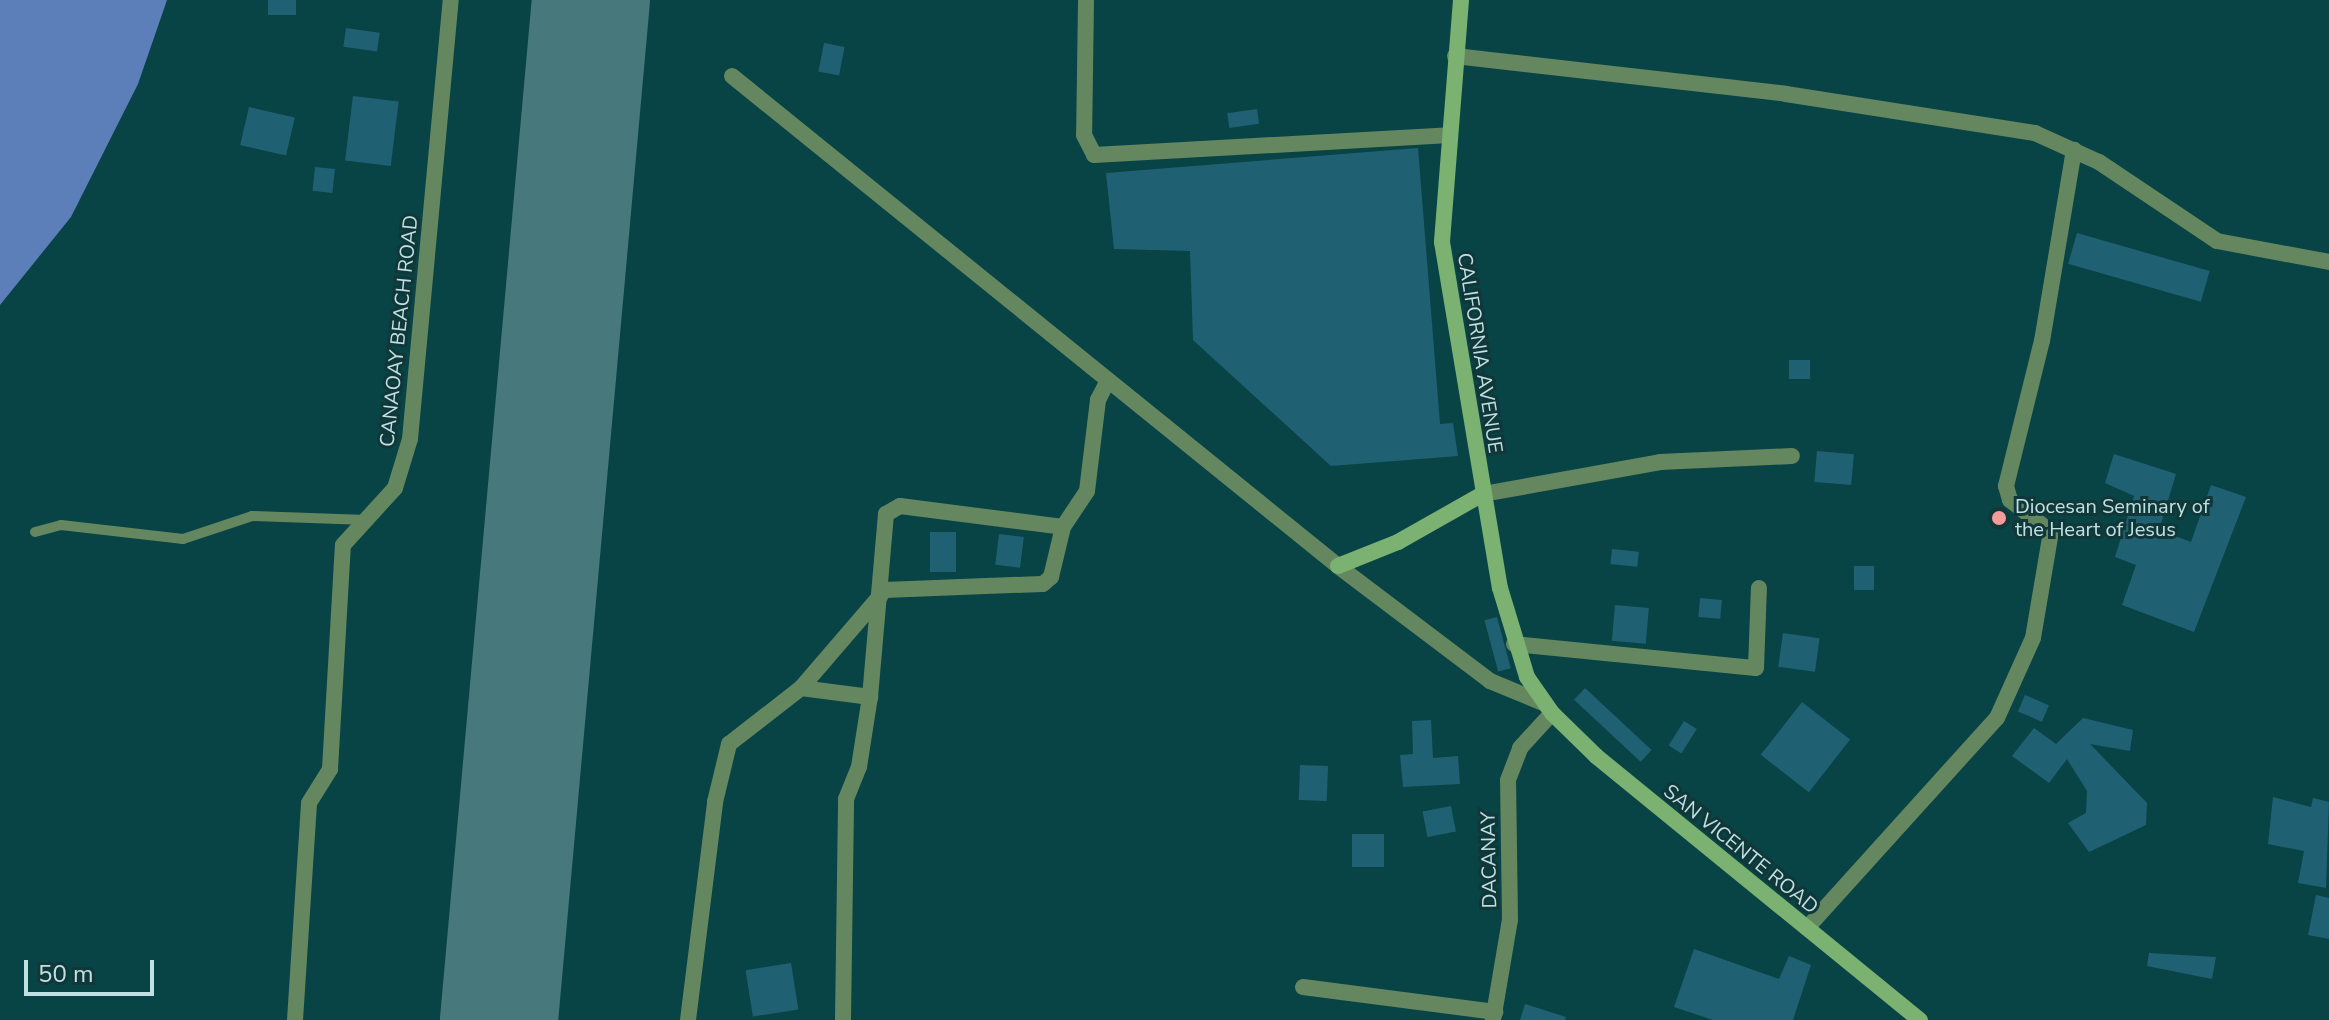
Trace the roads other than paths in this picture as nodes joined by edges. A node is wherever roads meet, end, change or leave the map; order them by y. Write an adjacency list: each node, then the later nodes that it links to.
1 (451, 0): 12 (street, CANAOAY BEACH ROAD)
2 (1086, 0): 6 (street)
3 (1461, 0): 4 (street, CALIFORNIA AVENUE)
4 (1455, 56): 6 (street, CALIFORNIA AVENUE); 7 (street)
5 (732, 76): 9 (street)
6 (1449, 135): 11 (street, CALIFORNIA AVENUE)
7 (2074, 150): 8 (street); 22 (street)
8 (2329, 262)
9 (1108, 380): 13 (street); 15 (street)
10 (1792, 456): 11 (street)
11 (1483, 494): 15 (street); 18 (street, CALIFORNIA AVENUE)
12 (369, 520): 14 (lane); 25 (street, CANAOAY BEACH ROAD)
13 (1063, 527): 17 (street); 17 (street)
14 (35, 532)
15 (1338, 566): 21 (street)
16 (1759, 588): 18 (street)
17 (884, 590): 19 (street); 20 (street)
18 (1514, 644): 21 (street, CALIFORNIA AVENUE)
19 (801, 688): 20 (street); 26 (street)
20 (870, 697): 27 (street)
21 (1547, 708): 22 (street, SAN VICENTE ROAD); 24 (street, DACANAY)
22 (1807, 928): 28 (street, SAN VICENTE ROAD)
23 (1303, 987): 24 (street)
24 (1494, 1016)
25 (295, 1020)
26 (688, 1020)
27 (843, 1020)
28 (1920, 1020)

